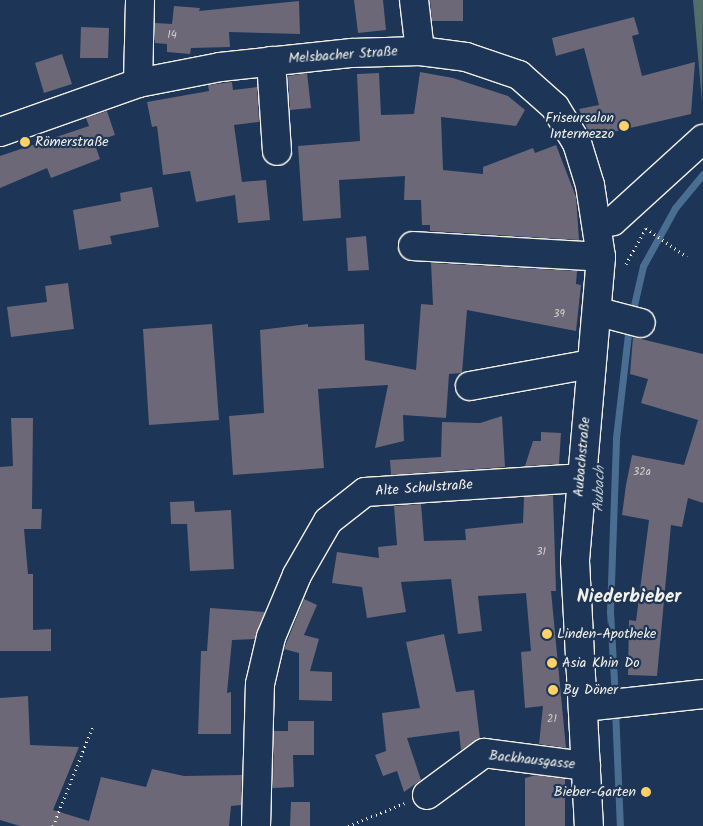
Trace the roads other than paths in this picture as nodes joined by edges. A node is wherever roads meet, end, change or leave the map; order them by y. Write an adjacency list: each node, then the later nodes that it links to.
1 (140, 0): 5 (street)
2 (414, 0): 3 (street)
3 (420, 51): 4 (street, Melsbacher Straße); 9 (street, Melsbacher Straße)
4 (271, 60): 5 (street, Melsbacher Straße); 8 (street)
5 (138, 83): 6 (street, Melsbacher Straße)
6 (0, 132)
7 (702, 139): 9 (street)
8 (277, 151)
9 (600, 224): 11 (street, Aubachstraße)
10 (413, 246): 11 (street)
11 (601, 257): 12 (street, Aubachstraße)
12 (591, 364): 13 (street); 14 (street, Aubachstraße)
13 (470, 386)
14 (580, 478): 16 (street, Aubachstraße); 19 (street, Alte Schulstraße)
15 (703, 694): 16 (street)
16 (594, 707): 17 (street, Aubachstraße)
17 (586, 766): 18 (street, Backhausgasse); 20 (street, Aubachstraße)
18 (427, 795)
19 (256, 826)
20 (589, 826)

